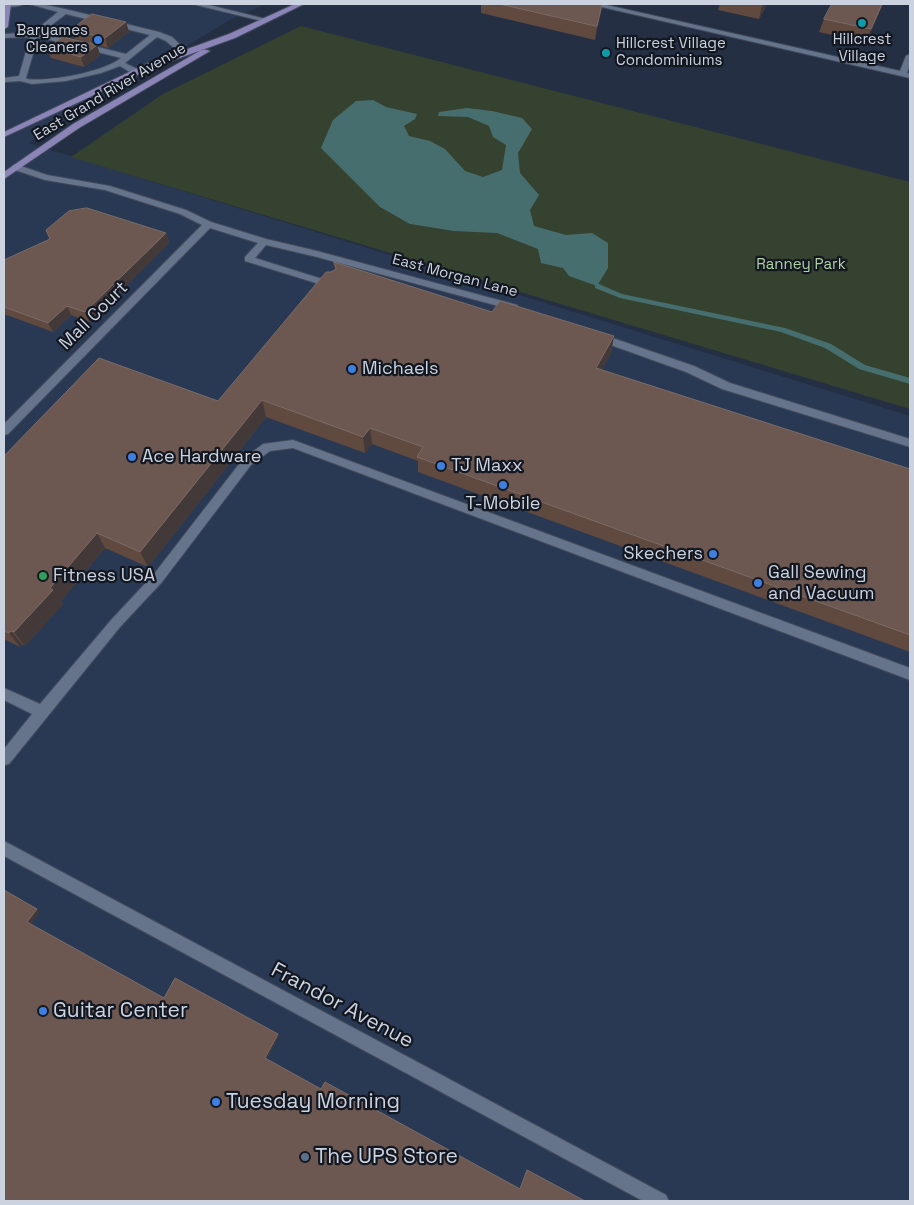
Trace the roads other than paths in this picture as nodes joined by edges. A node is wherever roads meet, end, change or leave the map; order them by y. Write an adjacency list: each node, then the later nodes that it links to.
1 (7, 4): 2 (street); 9 (main road)
2 (20, 4)
3 (33, 4): 7 (street)
4 (196, 4): 8 (street)
5 (300, 4): 8 (main road)
6 (593, 4): 19 (street)
7 (65, 11): 10 (street); 11 (street)
8 (266, 20): 13 (main road)
9 (4, 27)
10 (34, 34): 12 (street); 16 (street); 20 (street)
11 (156, 34): 14 (street); 16 (street)
12 (4, 36)
13 (232, 36): 14 (main road); 23 (main road, East Grand River Avenue)
14 (185, 53): 18 (main road)
15 (910, 56): 19 (street)
16 (127, 57): 17 (street)
17 (120, 63): 18 (street); 20 (street)
18 (136, 72): 22 (main road)
19 (907, 75)
20 (22, 78): 21 (street)
21 (4, 80)
22 (4, 135)
23 (15, 167): 24 (main road, East Grand River Avenue); 25 (street, East Morgan Lane)
24 (4, 176)
25 (208, 224): 26 (street, East Morgan Lane); 30 (street, Mall Court)
26 (264, 242): 27 (street); 28 (street, East Morgan Lane)
27 (332, 285)
28 (524, 311)
29 (591, 334): 31 (street)
30 (4, 431)
31 (910, 444)
32 (910, 674): 34 (street)
33 (4, 694): 34 (street)
34 (42, 712): 35 (street)
35 (4, 758)
36 (4, 848): 37 (street, Frandor Avenue)
37 (660, 1201)

